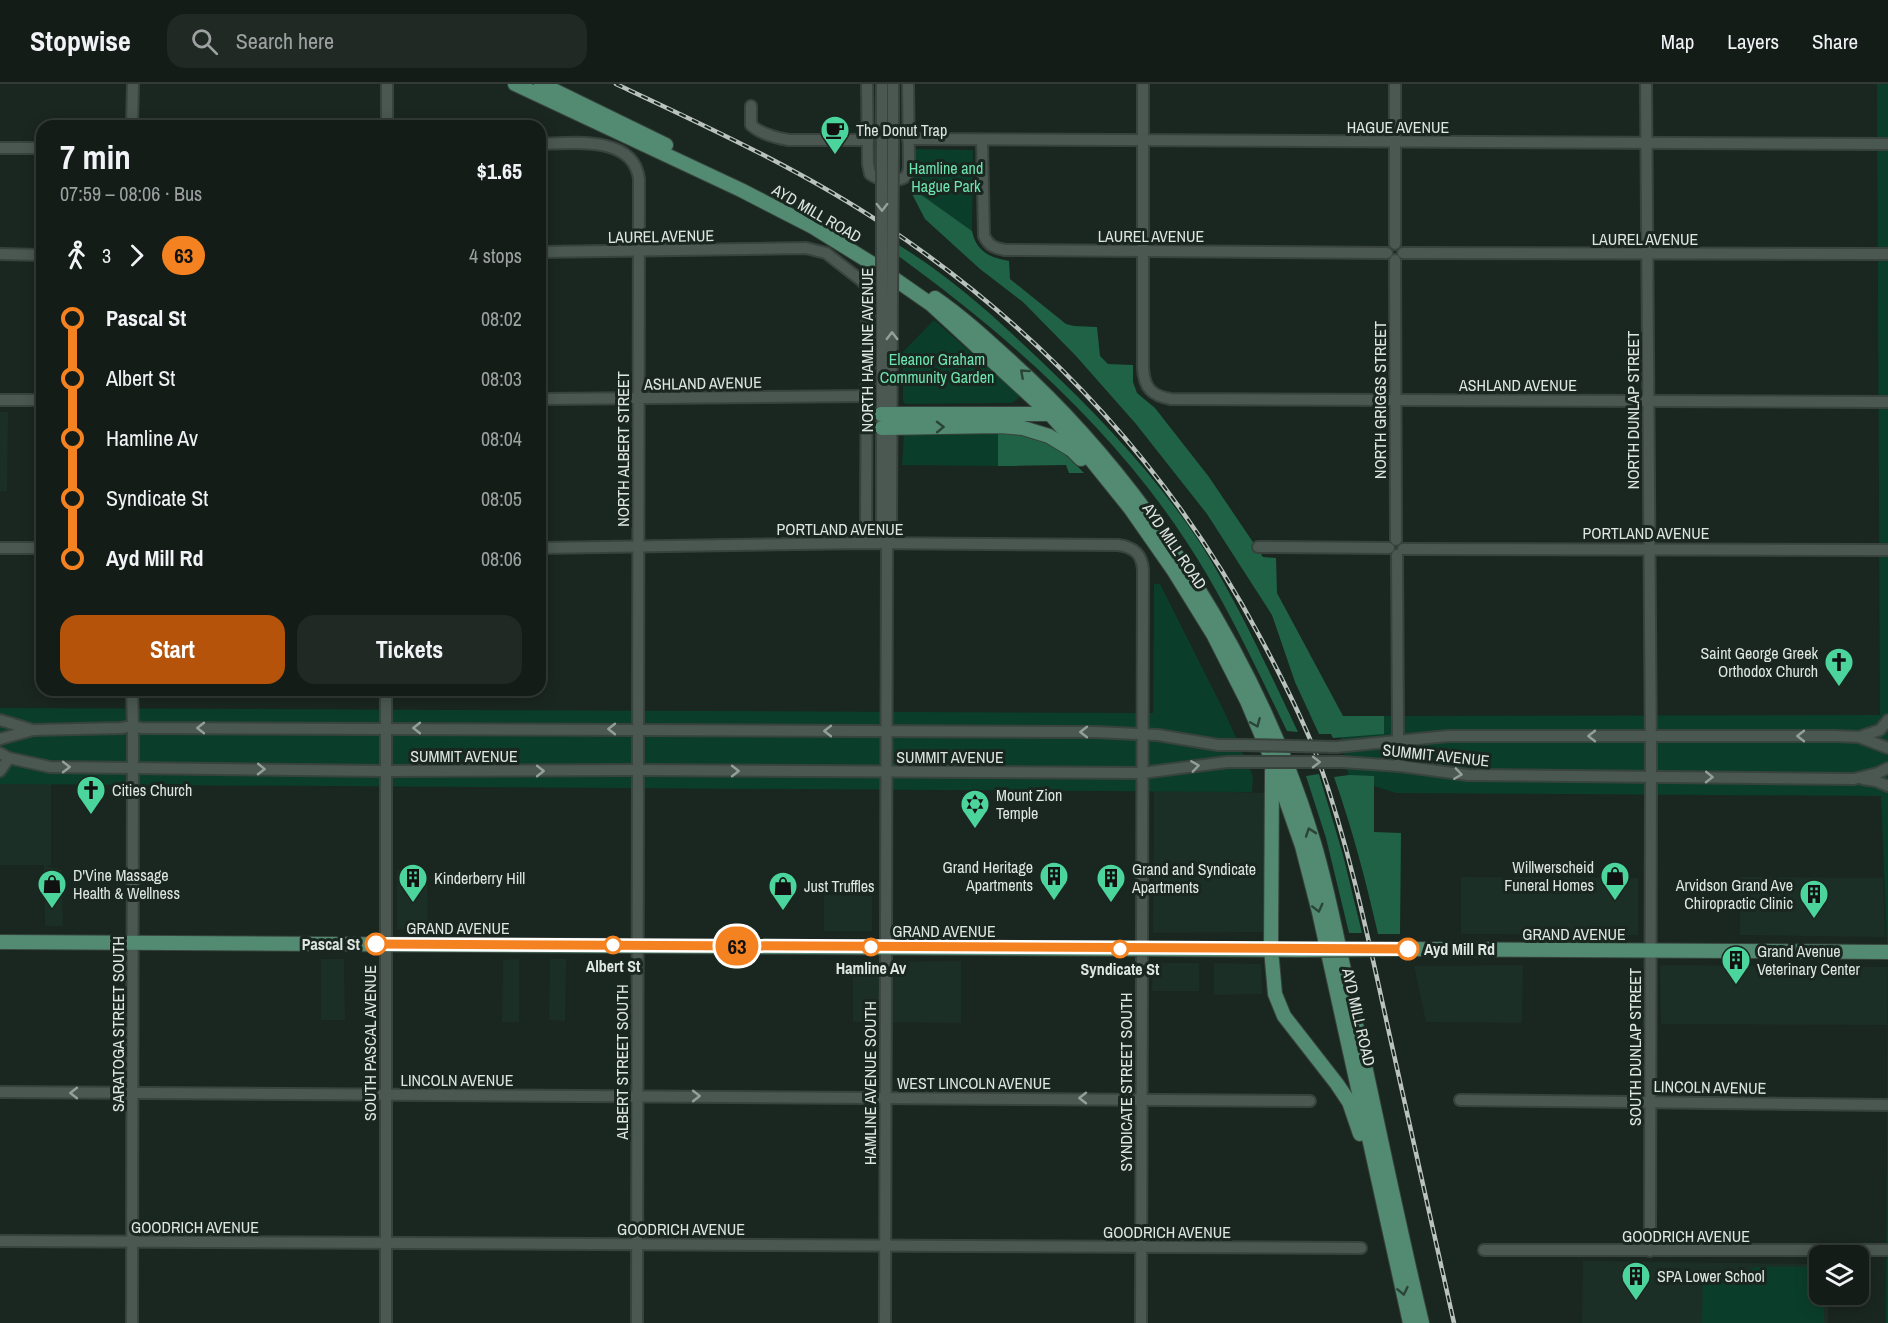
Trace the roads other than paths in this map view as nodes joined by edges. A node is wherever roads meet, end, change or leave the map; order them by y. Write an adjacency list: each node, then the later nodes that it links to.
1 (133, 84): 13 (street)
2 (387, 84): 14 (street)
3 (515, 84): 43 (main road, AYD MILL ROAD)
4 (541, 84): 43 (main road, AYD MILL ROAD, one-way to 4)
5 (867, 84): 16 (street)
6 (882, 84): 25 (street, NORTH HAMLINE AVENUE)
7 (893, 84): 25 (street, NORTH HAMLINE AVENUE)
8 (908, 84): 15 (street)
9 (1143, 84): 18 (street)
10 (1395, 84): 19 (street, NORTH GRIGGS STREET)
11 (1646, 84): 20 (street, NORTH DUNLAP STREET)
12 (750, 106): 16 (street)
13 (132, 120)
14 (387, 120)
15 (908, 139): 16 (street); 17 (street, HAGUE AVENUE)
16 (868, 140)
17 (982, 140): 18 (street, HAGUE AVENUE); 28 (street, LAUREL AVENUE)
18 (1143, 141): 19 (street, HAGUE AVENUE); 28 (street)
19 (1395, 142): 20 (street, HAGUE AVENUE); 30 (street, NORTH GRIGGS STREET)
20 (1647, 142): 22 (street, HAGUE AVENUE); 32 (street, NORTH DUNLAP STREET)
21 (546, 144): 27 (street, NORTH ALBERT STREET)
22 (1888, 144)
23 (0, 148): 24 (street)
24 (36, 148)
25 (887, 149): 44 (street, NORTH HAMLINE AVENUE, bridge)
26 (817, 250): 27 (street, LAUREL AVENUE); 35 (street, NORTH HAMLINE AVENUE)
27 (639, 251): 29 (street, LAUREL AVENUE); 36 (street, NORTH ALBERT STREET)
28 (1144, 251): 30 (street, LAUREL AVENUE); 40 (street, ASHLAND AVENUE)
29 (546, 252)
30 (1395, 253): 32 (street, LAUREL AVENUE); 40 (street, NORTH GRIGGS STREET)
31 (0, 254): 34 (street)
32 (1648, 254): 33 (street, LAUREL AVENUE); 41 (street, NORTH DUNLAP STREET)
33 (1888, 254)
34 (36, 255)
35 (866, 396): 36 (street, ASHLAND AVENUE); 47 (street, NORTH HAMLINE AVENUE)
36 (638, 398): 37 (street, ASHLAND AVENUE); 49 (street, NORTH ALBERT STREET)
37 (546, 399)
38 (0, 400): 39 (street)
39 (36, 400)
40 (1394, 400): 41 (street, ASHLAND AVENUE); 54 (street, NORTH GRIGGS STREET)
41 (1648, 401): 42 (street, ASHLAND AVENUE); 55 (street, NORTH DUNLAP STREET)
42 (1888, 402)
43 (1057, 416): 44 (main road); 45 (main road); 46 (main road, AYD MILL ROAD); 96 (main road, AYD MILL ROAD, one-way to 43)
44 (887, 421): 45 (main road, one-way to 45); 48 (street, NORTH HAMLINE AVENUE)
45 (999, 426): 46 (main road)
46 (1130, 508): 74 (main road, AYD MILL ROAD, one-way to 74)
47 (867, 543): 48 (street, PORTLAND AVENUE); 49 (street, PORTLAND AVENUE)
48 (887, 543): 57 (street, PORTLAND AVENUE); 66 (street, NORTH HAMLINE AVENUE)
49 (638, 546): 53 (street, PORTLAND AVENUE); 64 (street, NORTH ALBERT STREET)
50 (1258, 547): 54 (street, PORTLAND AVENUE)
51 (0, 548): 52 (street)
52 (36, 548)
53 (546, 548)
54 (1396, 548): 55 (street, PORTLAND AVENUE); 71 (street, NORTH GRIGGS STREET)
55 (1649, 548): 56 (street, PORTLAND AVENUE); 68 (street, NORTH DUNLAP STREET)
56 (1888, 550)
57 (1137, 552): 67 (street, SYNDICATE STREET SOUTH)
58 (132, 696): 62 (street, SARATOGA STREET SOUTH)
59 (386, 696): 63 (street, SOUTH PASCAL AVENUE)
60 (0, 720): 65 (street, SUMMIT AVENUE)
61 (1888, 720): 69 (street)
62 (133, 726): 63 (street, SUMMIT AVENUE, one-way to 62); 65 (street, SUMMIT AVENUE); 76 (street, SARATOGA STREET SOUTH)
63 (386, 728): 64 (street, SUMMIT AVENUE, one-way to 63); 80 (street, SOUTH PASCAL AVENUE)
64 (638, 729): 66 (street, SUMMIT AVENUE, one-way to 64); 78 (street, ALBERT STREET SOUTH)
65 (33, 730): 70 (street, SUMMIT AVENUE)
66 (886, 731): 67 (street, SUMMIT AVENUE, one-way to 66); 81 (street, NORTH HAMLINE AVENUE)
67 (1142, 734): 71 (street, SUMMIT AVENUE, bridge); 82 (street, SYNDICATE STREET SOUTH)
68 (1651, 736): 69 (street, SUMMIT AVENUE, one-way to 68); 71 (street, SUMMIT AVENUE, one-way to 71); 83 (street, SOUTH DUNLAP STREET)
69 (1859, 737): 72 (street, SUMMIT AVENUE)
70 (0, 739)
71 (1398, 742): 75 (street, NORTH GRIGGS STREET)
72 (1888, 748)
73 (4, 756): 76 (street, SUMMIT AVENUE, one-way to 76); 79 (street, SUMMIT AVENUE)
74 (1272, 760): 92 (main road); 96 (main road, AYD MILL ROAD, one-way to 96)
75 (1401, 766): 82 (street, SUMMIT AVENUE, one-way to 75, bridge); 83 (street, SUMMIT AVENUE, one-way to 83)
76 (133, 768): 80 (street, SUMMIT AVENUE, one-way to 80); 87 (street, SARATOGA STREET SOUTH)
77 (1888, 768): 84 (street, SUMMIT AVENUE)
78 (638, 770): 80 (street, SUMMIT AVENUE, one-way to 78); 81 (street, SUMMIT AVENUE, one-way to 81); 89 (street, ALBERT STREET SOUTH)
79 (0, 771)
80 (386, 771): 88 (street, SOUTH PASCAL AVENUE)
81 (887, 772): 82 (street, SUMMIT AVENUE); 90 (street, HAMLINE AVENUE SOUTH)
82 (1142, 773): 91 (street, SYNDICATE STREET SOUTH)
83 (1650, 776): 84 (street, SUMMIT AVENUE, one-way to 84); 93 (street, SOUTH DUNLAP STREET)
84 (1854, 779): 85 (street)
85 (1888, 786)
86 (0, 942): 87 (main road, GRAND AVENUE)
87 (133, 942): 88 (main road, GRAND AVENUE); 97 (street, SARATOGA STREET SOUTH)
88 (385, 944): 89 (main road, GRAND AVENUE); 98 (street, SOUTH PASCAL AVENUE)
89 (637, 945): 90 (main road, GRAND AVENUE); 99 (street, ALBERT STREET SOUTH)
90 (885, 947): 91 (main road, GRAND AVENUE); 100 (street, HAMLINE AVENUE SOUTH)
91 (1141, 949): 92 (main road, GRAND AVENUE); 101 (street, SYNDICATE STREET SOUTH)
92 (1275, 949): 93 (main road, GRAND AVENUE, bridge); 96 (main road); 106 (main road)
93 (1650, 951): 94 (main road, GRAND AVENUE); 104 (street, SOUTH DUNLAP STREET)
94 (1888, 952)
95 (0, 1092): 97 (street, one-way to 95)
96 (1365, 1092): 106 (main road, AYD MILL ROAD); 123 (main road, AYD MILL ROAD)
97 (133, 1093): 98 (street, LINCOLN AVENUE); 108 (street, SARATOGA STREET SOUTH)
98 (385, 1094): 99 (street, LINCOLN AVENUE); 109 (street, SOUTH PASCAL AVENUE)
99 (637, 1096): 100 (street, WEST LINCOLN AVENUE, one-way to 100); 110 (street, ALBERT STREET SOUTH)
100 (885, 1097): 101 (street, WEST LINCOLN AVENUE, one-way to 100); 111 (street, HAMLINE AVENUE SOUTH)
101 (1141, 1098): 103 (street, WEST LINCOLN AVENUE); 112 (street, SYNDICATE STREET SOUTH)
102 (1460, 1100): 104 (street, LINCOLN AVENUE)
103 (1310, 1101)
104 (1650, 1101): 105 (street, LINCOLN AVENUE); 116 (street, SOUTH DUNLAP STREET)
105 (1888, 1105)
106 (1378, 1179): 122 (main road, AYD MILL ROAD, one-way to 122)
107 (0, 1241): 108 (street, GOODRICH AVENUE)
108 (133, 1241): 109 (street, GOODRICH AVENUE); 117 (street, SARATOGA STREET SOUTH)
109 (385, 1242): 110 (street, GOODRICH AVENUE); 118 (street, SOUTH PASCAL AVENUE)
110 (637, 1244): 111 (street, GOODRICH AVENUE); 119 (street, ALBERT STREET SOUTH)
111 (885, 1245): 112 (street, GOODRICH AVENUE); 120 (street, HAMLINE AVENUE SOUTH)
112 (1141, 1246): 113 (street, GOODRICH AVENUE); 121 (street, SYNDICATE STREET SOUTH)
113 (1361, 1248)
114 (1484, 1250): 116 (street, GOODRICH AVENUE)
115 (1888, 1250): 116 (street, GOODRICH AVENUE)
116 (1650, 1251)
117 (132, 1323)
118 (386, 1323)
119 (637, 1323)
120 (885, 1323)
121 (1141, 1323)
122 (1410, 1323)
123 (1422, 1323)

